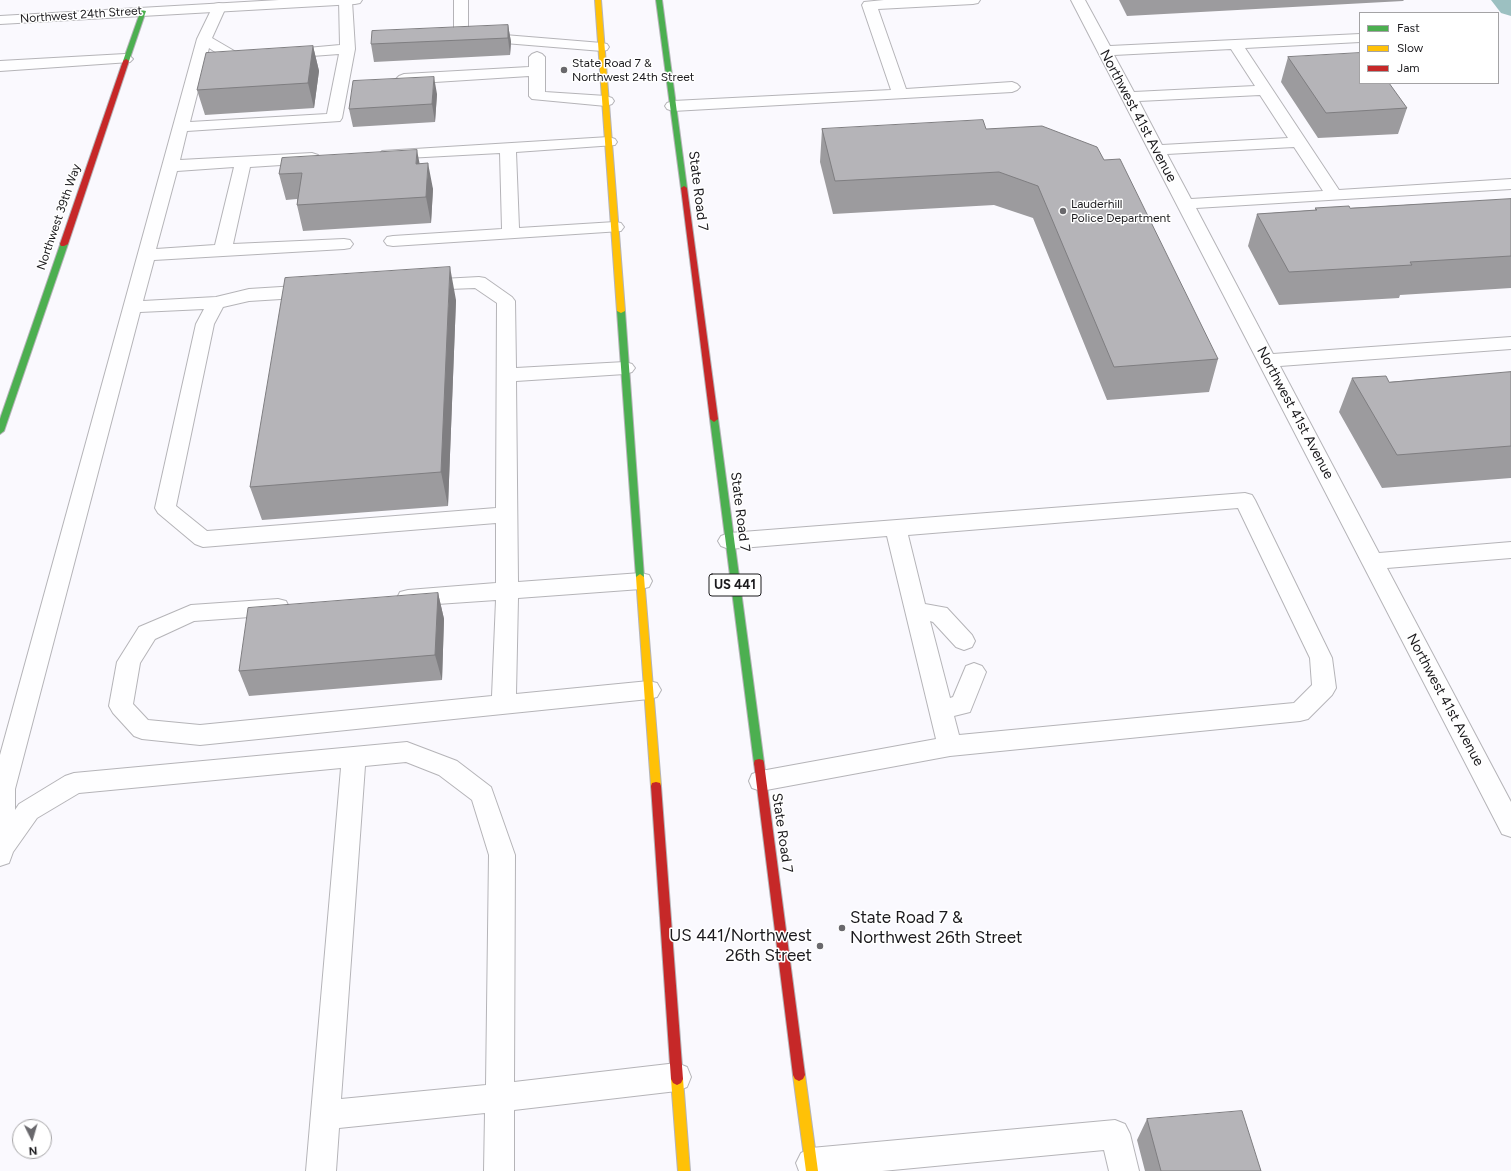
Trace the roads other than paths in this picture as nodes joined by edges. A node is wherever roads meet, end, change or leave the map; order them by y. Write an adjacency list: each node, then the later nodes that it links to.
1 (345, 0): 2 (street, Northwest 24th Street); 8 (street, Northwest 24th Street); 17 (street)
2 (355, 0)
3 (461, 0): 14 (street)
4 (598, 0): 16 (main road)
5 (659, 0): 28 (main road, State Road 7 / US 441)
6 (973, 0): 25 (street)
7 (1078, 0): 18 (street, Northwest 41st Avenue)
8 (287, 2): 9 (street, Northwest 24th Street)
9 (219, 7): 10 (street, Northwest 24th Street); 13 (street)
10 (142, 11): 11 (street, Northwest 24th Street); 19 (main road, Northwest 39th Way)
11 (0, 20)
12 (1359, 38): 15 (street)
13 (204, 39): 17 (street); 29 (street)
14 (537, 42): 16 (street); 21 (street)
15 (1235, 44): 18 (street); 24 (street)
16 (602, 47): 27 (main road)
17 (348, 50): 29 (street)
18 (1104, 50): 26 (street, Northwest 41st Avenue)
19 (125, 59): 20 (street); 55 (main road, Northwest 39th Way)
20 (0, 66)
21 (537, 72): 22 (street); 27 (street)
22 (388, 80)
23 (1012, 88): 25 (street)
24 (1265, 90): 26 (street); 31 (street)
25 (900, 94): 28 (street)
26 (1129, 97): 33 (street, Northwest 41st Avenue)
27 (606, 102): 30 (main road)
28 (673, 106): 58 (main road, State Road 7 / US 441)
29 (180, 127): 37 (street)
30 (609, 142): 32 (street); 41 (main road)
31 (1299, 142): 33 (street); 39 (street)
32 (508, 148): 34 (street); 42 (street)
33 (1157, 150): 40 (street, Northwest 41st Avenue)
34 (376, 155)
35 (329, 158): 36 (street)
36 (244, 162): 37 (street); 45 (street)
37 (169, 166): 46 (street)
38 (1511, 184): 39 (street)
39 (1334, 195): 40 (street)
40 (1185, 204): 52 (street, Northwest 41st Avenue)
41 (614, 227): 42 (street); 53 (main road)
42 (511, 233): 43 (street)
43 (393, 241)
44 (344, 244): 45 (street)
45 (223, 250): 46 (street)
46 (146, 255): 50 (street)
47 (408, 286): 54 (street)
48 (328, 290): 49 (street)
49 (216, 302): 50 (street); 56 (street)
50 (132, 307): 75 (street)
51 (1511, 343): 52 (street)
52 (1267, 361): 60 (street, Northwest 41st Avenue)
53 (625, 368): 54 (street); 61 (main road)
54 (506, 375): 56 (street)
55 (0, 431)
56 (506, 515): 62 (street)
57 (895, 527): 58 (street); 65 (street); 71 (street)
58 (730, 541): 73 (main road, State Road 7 / US 441)
59 (1511, 550): 60 (street)
60 (1372, 561): 74 (street, Northwest 41st Avenue)
61 (641, 581): 62 (street); 68 (main road)
62 (507, 591): 63 (street); 69 (street)
63 (388, 599)
64 (302, 605): 69 (street)
65 (916, 612): 66 (street); 70 (street)
66 (964, 641)
67 (974, 672): 70 (street)
68 (649, 690): 69 (street); 76 (main road)
69 (504, 704)
70 (942, 709): 71 (street)
71 (950, 746): 73 (street)
72 (354, 756): 75 (street); 77 (street); 78 (street)
73 (761, 781): 79 (main road, State Road 7 / US 441)
74 (1511, 826)
75 (1, 852)
76 (677, 1077): 77 (street); 82 (main road)
77 (500, 1098): 78 (street); 81 (street)
78 (325, 1115): 80 (street)
79 (811, 1167): 83 (street)
80 (321, 1171)
81 (499, 1171)
82 (684, 1171)
83 (1124, 1171)

